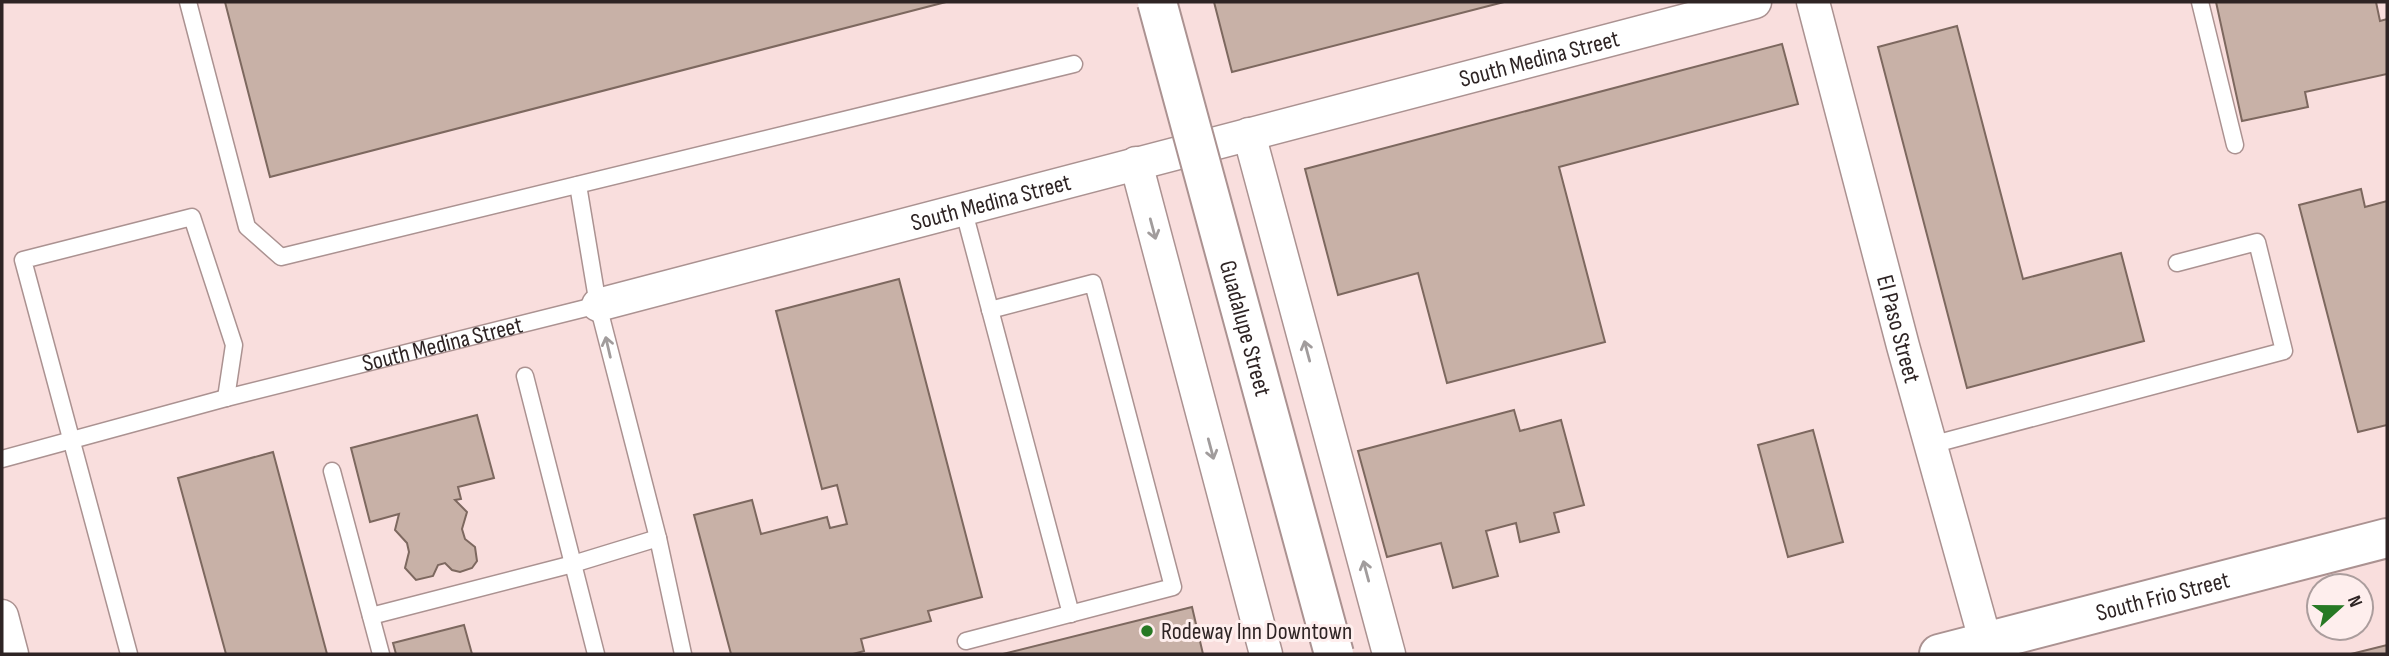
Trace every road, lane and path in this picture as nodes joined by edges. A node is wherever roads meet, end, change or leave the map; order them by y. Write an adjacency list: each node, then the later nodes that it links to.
1 (188, 2): 10 (lane)
2 (1157, 2): 35 (main road, Guadalupe Street, bridge)
3 (1755, 2): 7 (street, South Medina Street)
4 (1814, 2): 18 (street, El Paso Street)
5 (2200, 2): 8 (lane)
6 (1074, 64): 10 (lane)
7 (1249, 134): 9 (street, South Medina Street); 36 (street, one-way to 7)
8 (2235, 145)
9 (1136, 163): 11 (street, South Medina Street); 34 (street, one-way to 34)
10 (578, 185): 13 (lane)
11 (963, 208): 13 (street, South Medina Street); 14 (lane)
12 (2177, 263): 18 (lane)
13 (598, 305): 16 (lane, South Medina Street); 21 (lane, one-way to 13)
14 (990, 310): 24 (lane); 24 (lane)
15 (525, 376): 23 (lane)
16 (226, 398): 17 (lane, South Medina Street); 17 (lane)
17 (72, 441): 19 (lane, South Medina Street); 30 (lane)
18 (1931, 445): 28 (street, El Paso Street)
19 (2, 459)
20 (332, 471): 26 (lane)
21 (658, 538): 23 (lane); 33 (lane)
22 (2387, 538): 28 (main road, South Frio Street)
23 (573, 564): 26 (lane); 32 (lane)
24 (1070, 614): 27 (lane)
25 (2, 616): 29 (street)
26 (371, 616): 31 (lane)
27 (966, 641)
28 (1987, 648): 37 (main road, South Frio Street)
29 (12, 654)
30 (129, 654)
31 (381, 654)
32 (596, 654)
33 (683, 654)
34 (1266, 654)
35 (1334, 654)
36 (1389, 654)
37 (1939, 654)

